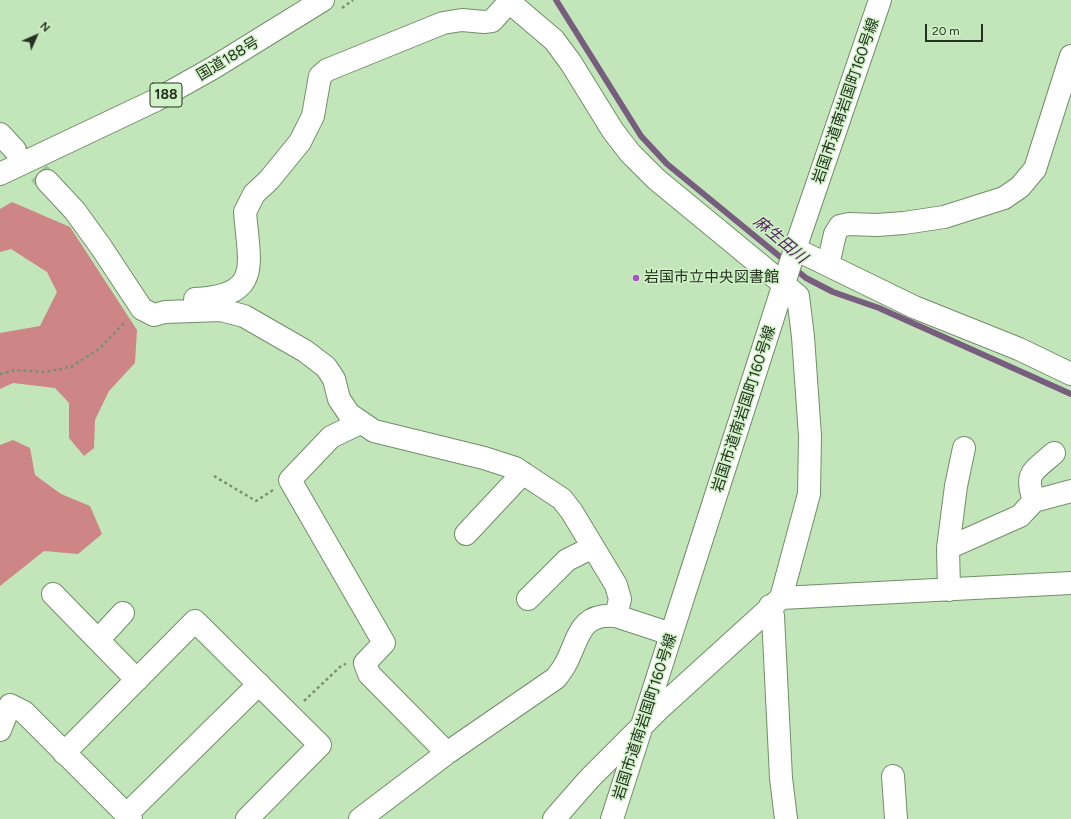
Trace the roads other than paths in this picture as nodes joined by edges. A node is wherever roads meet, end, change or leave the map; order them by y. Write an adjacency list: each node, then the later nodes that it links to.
1 (323, 0): 7 (main road, 国道188号 / 188)
2 (880, 0): 9 (main road, 岩国市道南岩国町160号線)
3 (508, 1): 11 (main road); 12 (main road)
4 (1071, 56): 10 (main road)
5 (0, 134): 6 (main road)
6 (15, 150)
7 (0, 174)
8 (47, 181): 12 (main road)
9 (795, 250): 10 (main road); 11 (main road, 岩国市道南岩国町160号線)
10 (828, 265): 13 (main road)
11 (784, 284): 27 (main road); 30 (main road, 岩国市道南岩国町160号線)
12 (139, 304): 14 (main road)
13 (1071, 374)
14 (360, 423): 17 (main road); 37 (main road)
15 (964, 448): 22 (main road)
16 (1054, 454): 19 (main road)
17 (523, 473): 20 (main road); 21 (main road)
18 (1071, 491): 19 (main road)
19 (1034, 501): 22 (main road)
20 (466, 534)
21 (593, 547): 26 (main road); 29 (main road)
22 (948, 548): 24 (main road)
23 (1071, 584): 24 (main road)
24 (949, 590): 27 (main road)
25 (53, 594): 31 (main road)
26 (528, 599)
27 (776, 602): 34 (main road); 44 (main road)
28 (123, 614): 31 (main road)
29 (616, 616): 30 (main road); 37 (main road)
30 (671, 634): 34 (main road, 岩国市道南岩国町160号線)
31 (98, 640): 32 (main road)
32 (137, 680): 33 (main road); 36 (main road)
33 (259, 684): 39 (main road); 40 (main road)
34 (641, 727): 42 (main road); 43 (main road, 岩国市道南岩国町160号線)
35 (0, 730): 36 (main road)
36 (64, 753): 39 (main road)
37 (447, 753): 41 (main road)
38 (893, 776): 45 (main road)
39 (128, 817)
40 (247, 819)
41 (360, 819)
42 (554, 819)
43 (612, 819)
44 (786, 819)
45 (896, 819)

